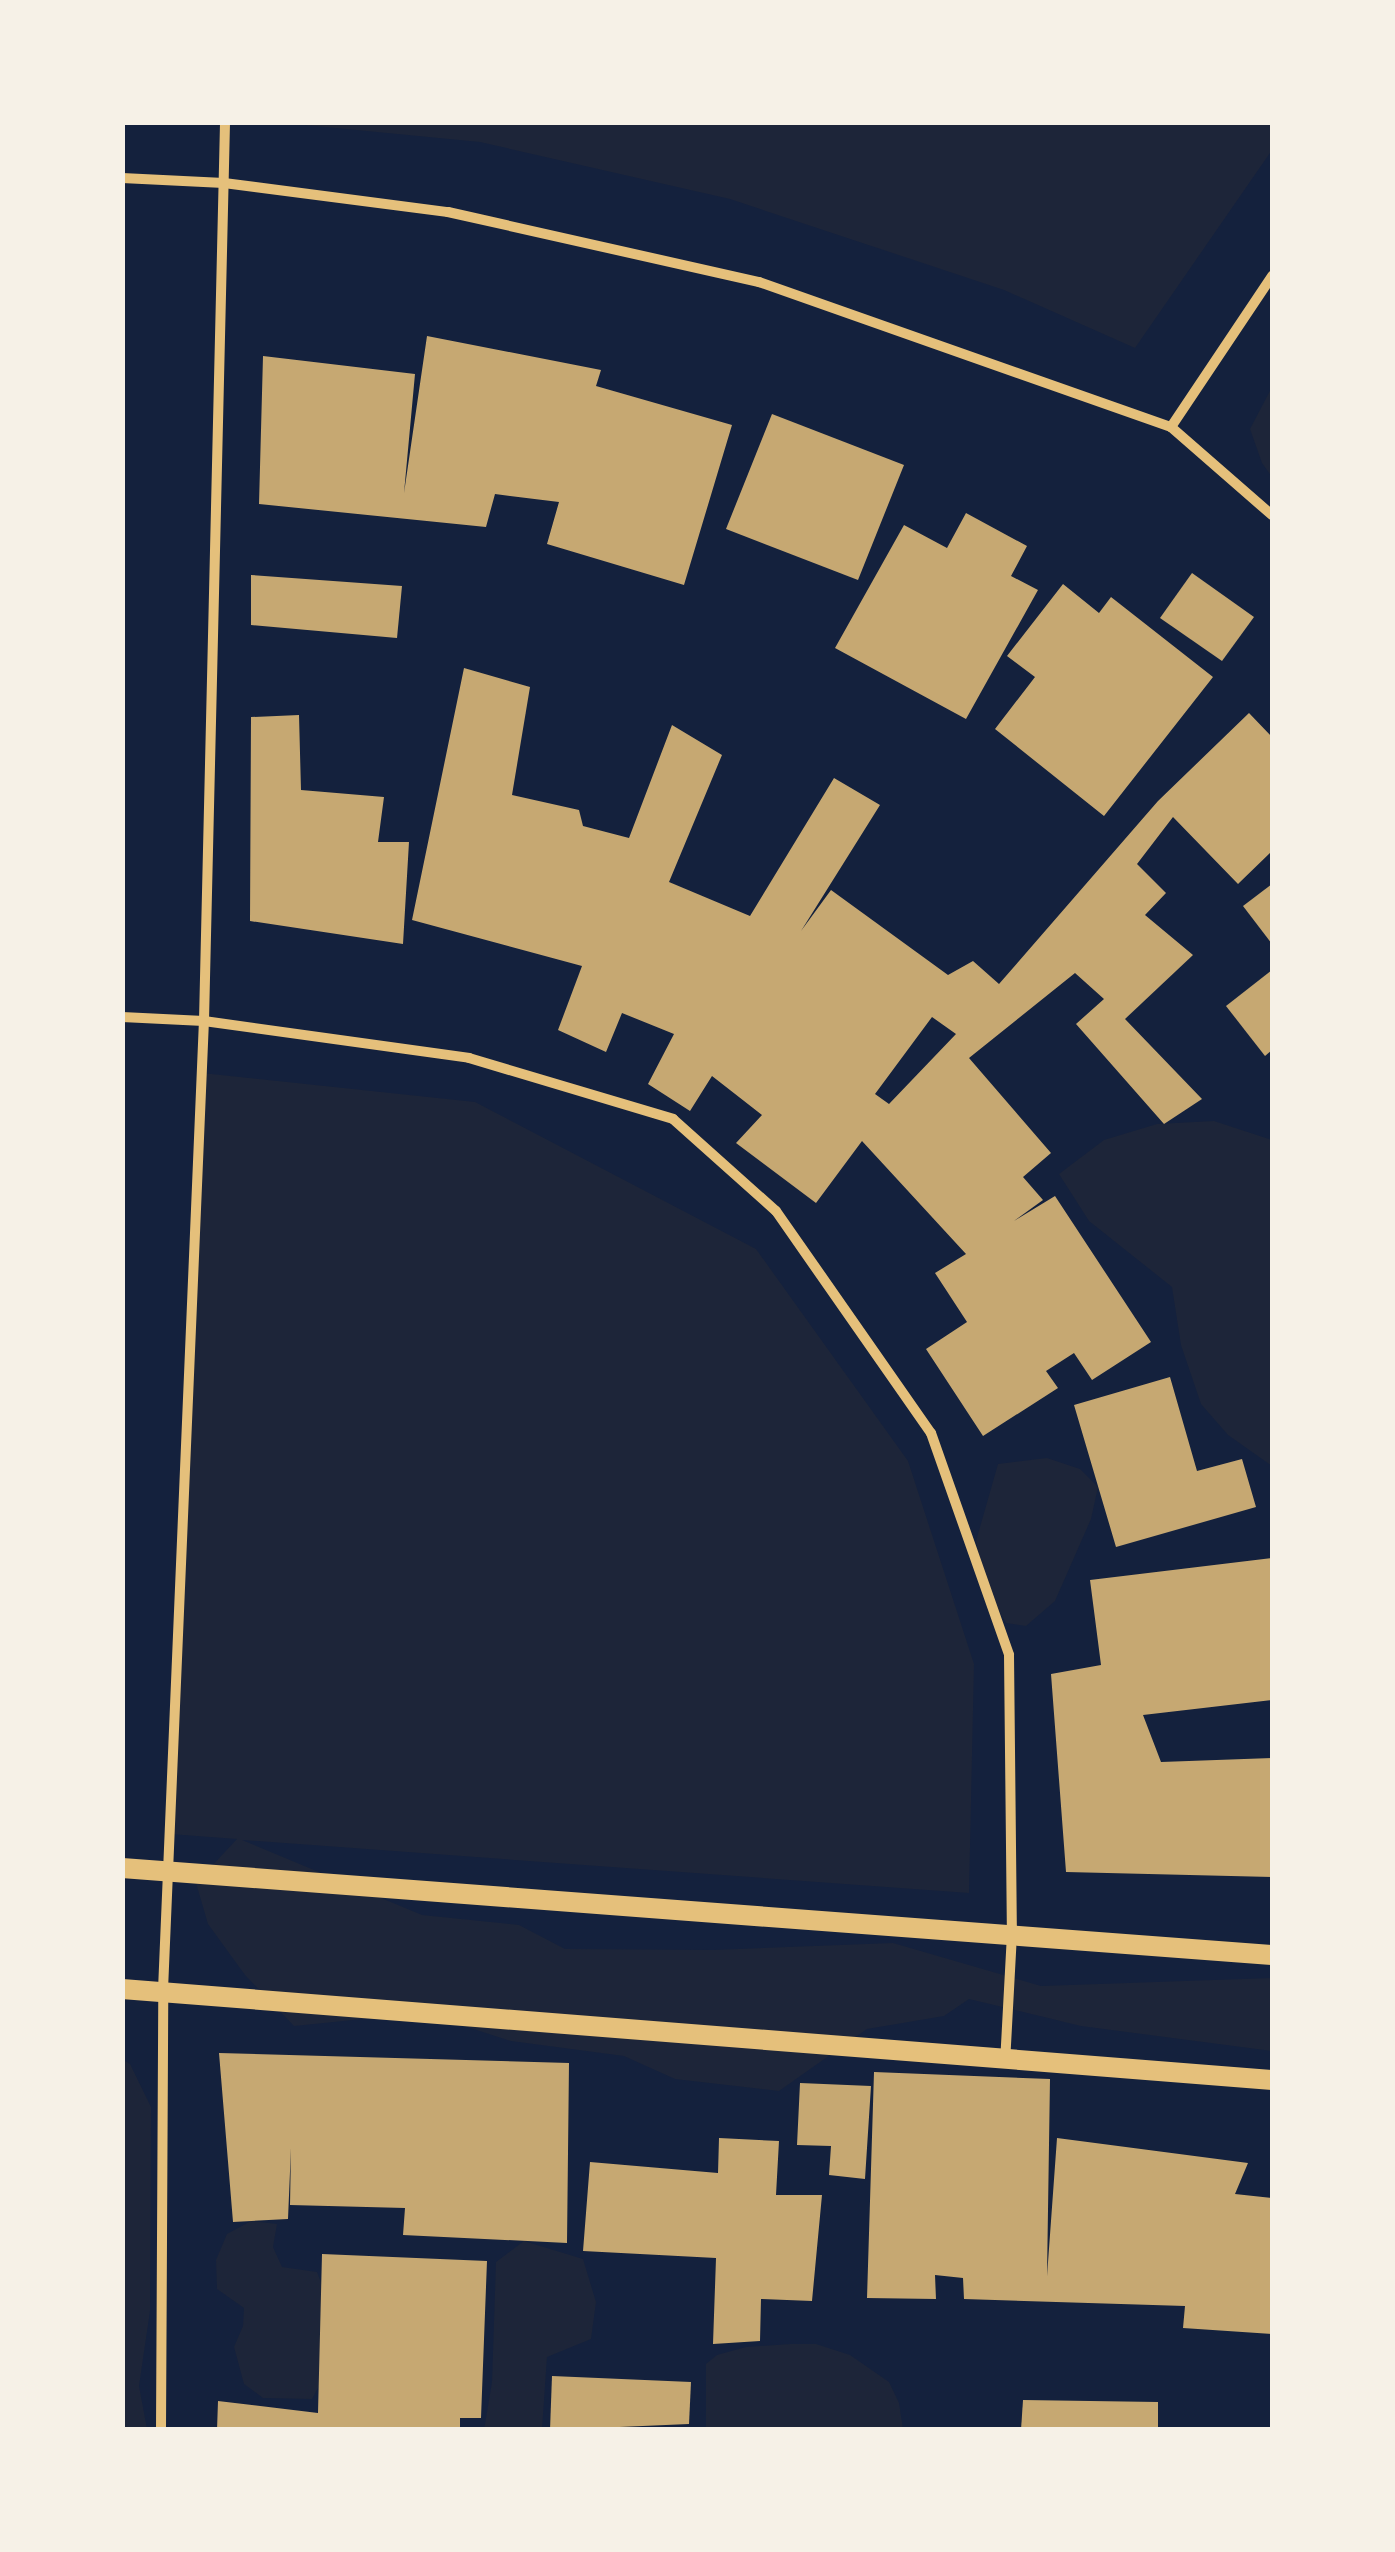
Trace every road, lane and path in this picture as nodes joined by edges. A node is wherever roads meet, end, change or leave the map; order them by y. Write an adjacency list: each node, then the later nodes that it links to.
1 (225, 122): 3 (street)
2 (122, 178): 3 (street)
3 (224, 184): 5 (street); 8 (street)
4 (1272, 276): 5 (street)
5 (1171, 427): 6 (street)
6 (1272, 515)
7 (122, 1017): 8 (street)
8 (204, 1022): 10 (street); 11 (street)
9 (122, 1868): 10 (main road)
10 (169, 1870): 11 (main road); 14 (street)
11 (1012, 1934): 12 (main road); 15 (street)
12 (1272, 1955)
13 (122, 1990): 14 (main road)
14 (163, 1990): 15 (main road); 17 (street)
15 (1005, 2062): 16 (main road)
16 (1272, 2080)
17 (161, 2430)

